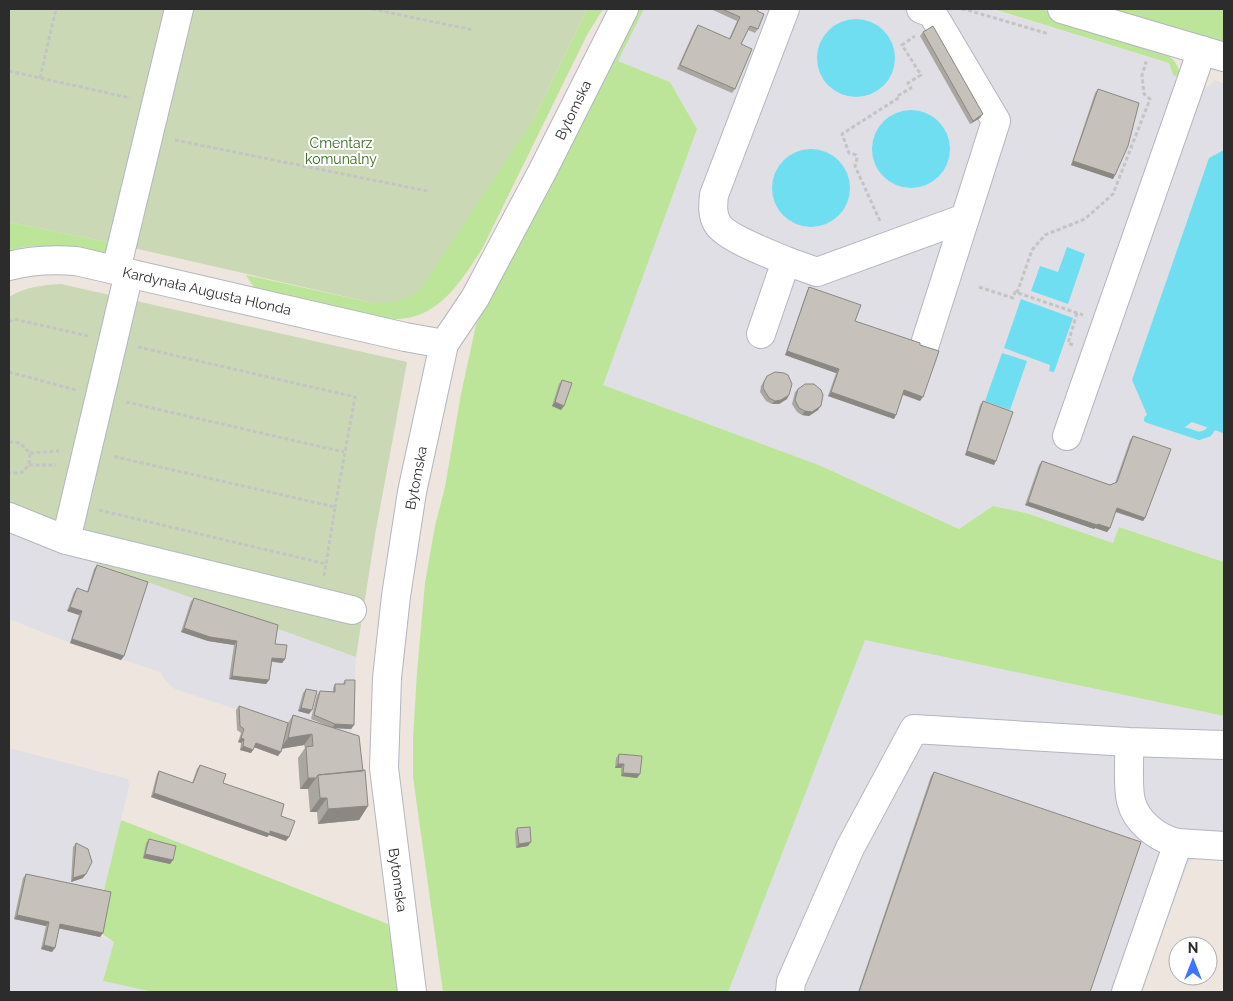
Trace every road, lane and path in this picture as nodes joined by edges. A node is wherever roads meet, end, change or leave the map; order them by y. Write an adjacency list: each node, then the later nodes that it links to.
1 (56, 9): 14 (path)
2 (179, 9): 15 (street)
3 (372, 9): 9 (path)
4 (624, 9): 30 (street, Bytomska)
5 (786, 9): 20 (street)
6 (1062, 9): 11 (street)
7 (958, 12): 10 (path)
8 (920, 21): 18 (path); 19 (street)
9 (472, 30)
10 (1048, 34)
11 (1213, 54): 35 (street)
12 (1145, 67): 24 (path)
13 (9, 71): 14 (path)
14 (40, 78): 15 (path)
15 (156, 103): 16 (street)
16 (148, 135): 17 (path); 22 (street)
17 (427, 191)
18 (876, 211)
19 (965, 218): 20 (street); 31 (street)
20 (786, 261): 28 (street)
21 (9, 266): 22 (street, Kardynała Augusta Hlonda)
22 (123, 271): 29 (street); 30 (street, Kardynała Augusta Hlonda)
23 (978, 287): 24 (path)
24 (1018, 293): 25 (path)
25 (1078, 313): 26 (path); 32 (path)
26 (1084, 315)
27 (9, 322): 29 (path)
28 (761, 334)
29 (112, 342): 34 (street); 38 (path)
30 (444, 344): 50 (street, Bytomska)
31 (925, 344)
32 (1075, 345)
33 (9, 372): 34 (path)
34 (100, 396): 37 (street); 38 (path)
35 (1067, 436)
36 (9, 442): 39 (path)
37 (87, 450): 39 (path); 41 (street); 42 (path)
38 (344, 452): 42 (path)
39 (30, 453): 40 (path)
40 (9, 473)
41 (74, 505): 42 (path); 44 (street)
42 (335, 507)
43 (9, 517): 44 (street)
44 (66, 540): 45 (street)
45 (352, 610)
46 (1129, 742): 47 (street); 48 (street); 51 (street)
47 (1224, 745)
48 (1178, 843): 49 (street); 52 (street)
49 (1224, 846)
50 (412, 992)
51 (790, 992)
52 (1126, 992)

